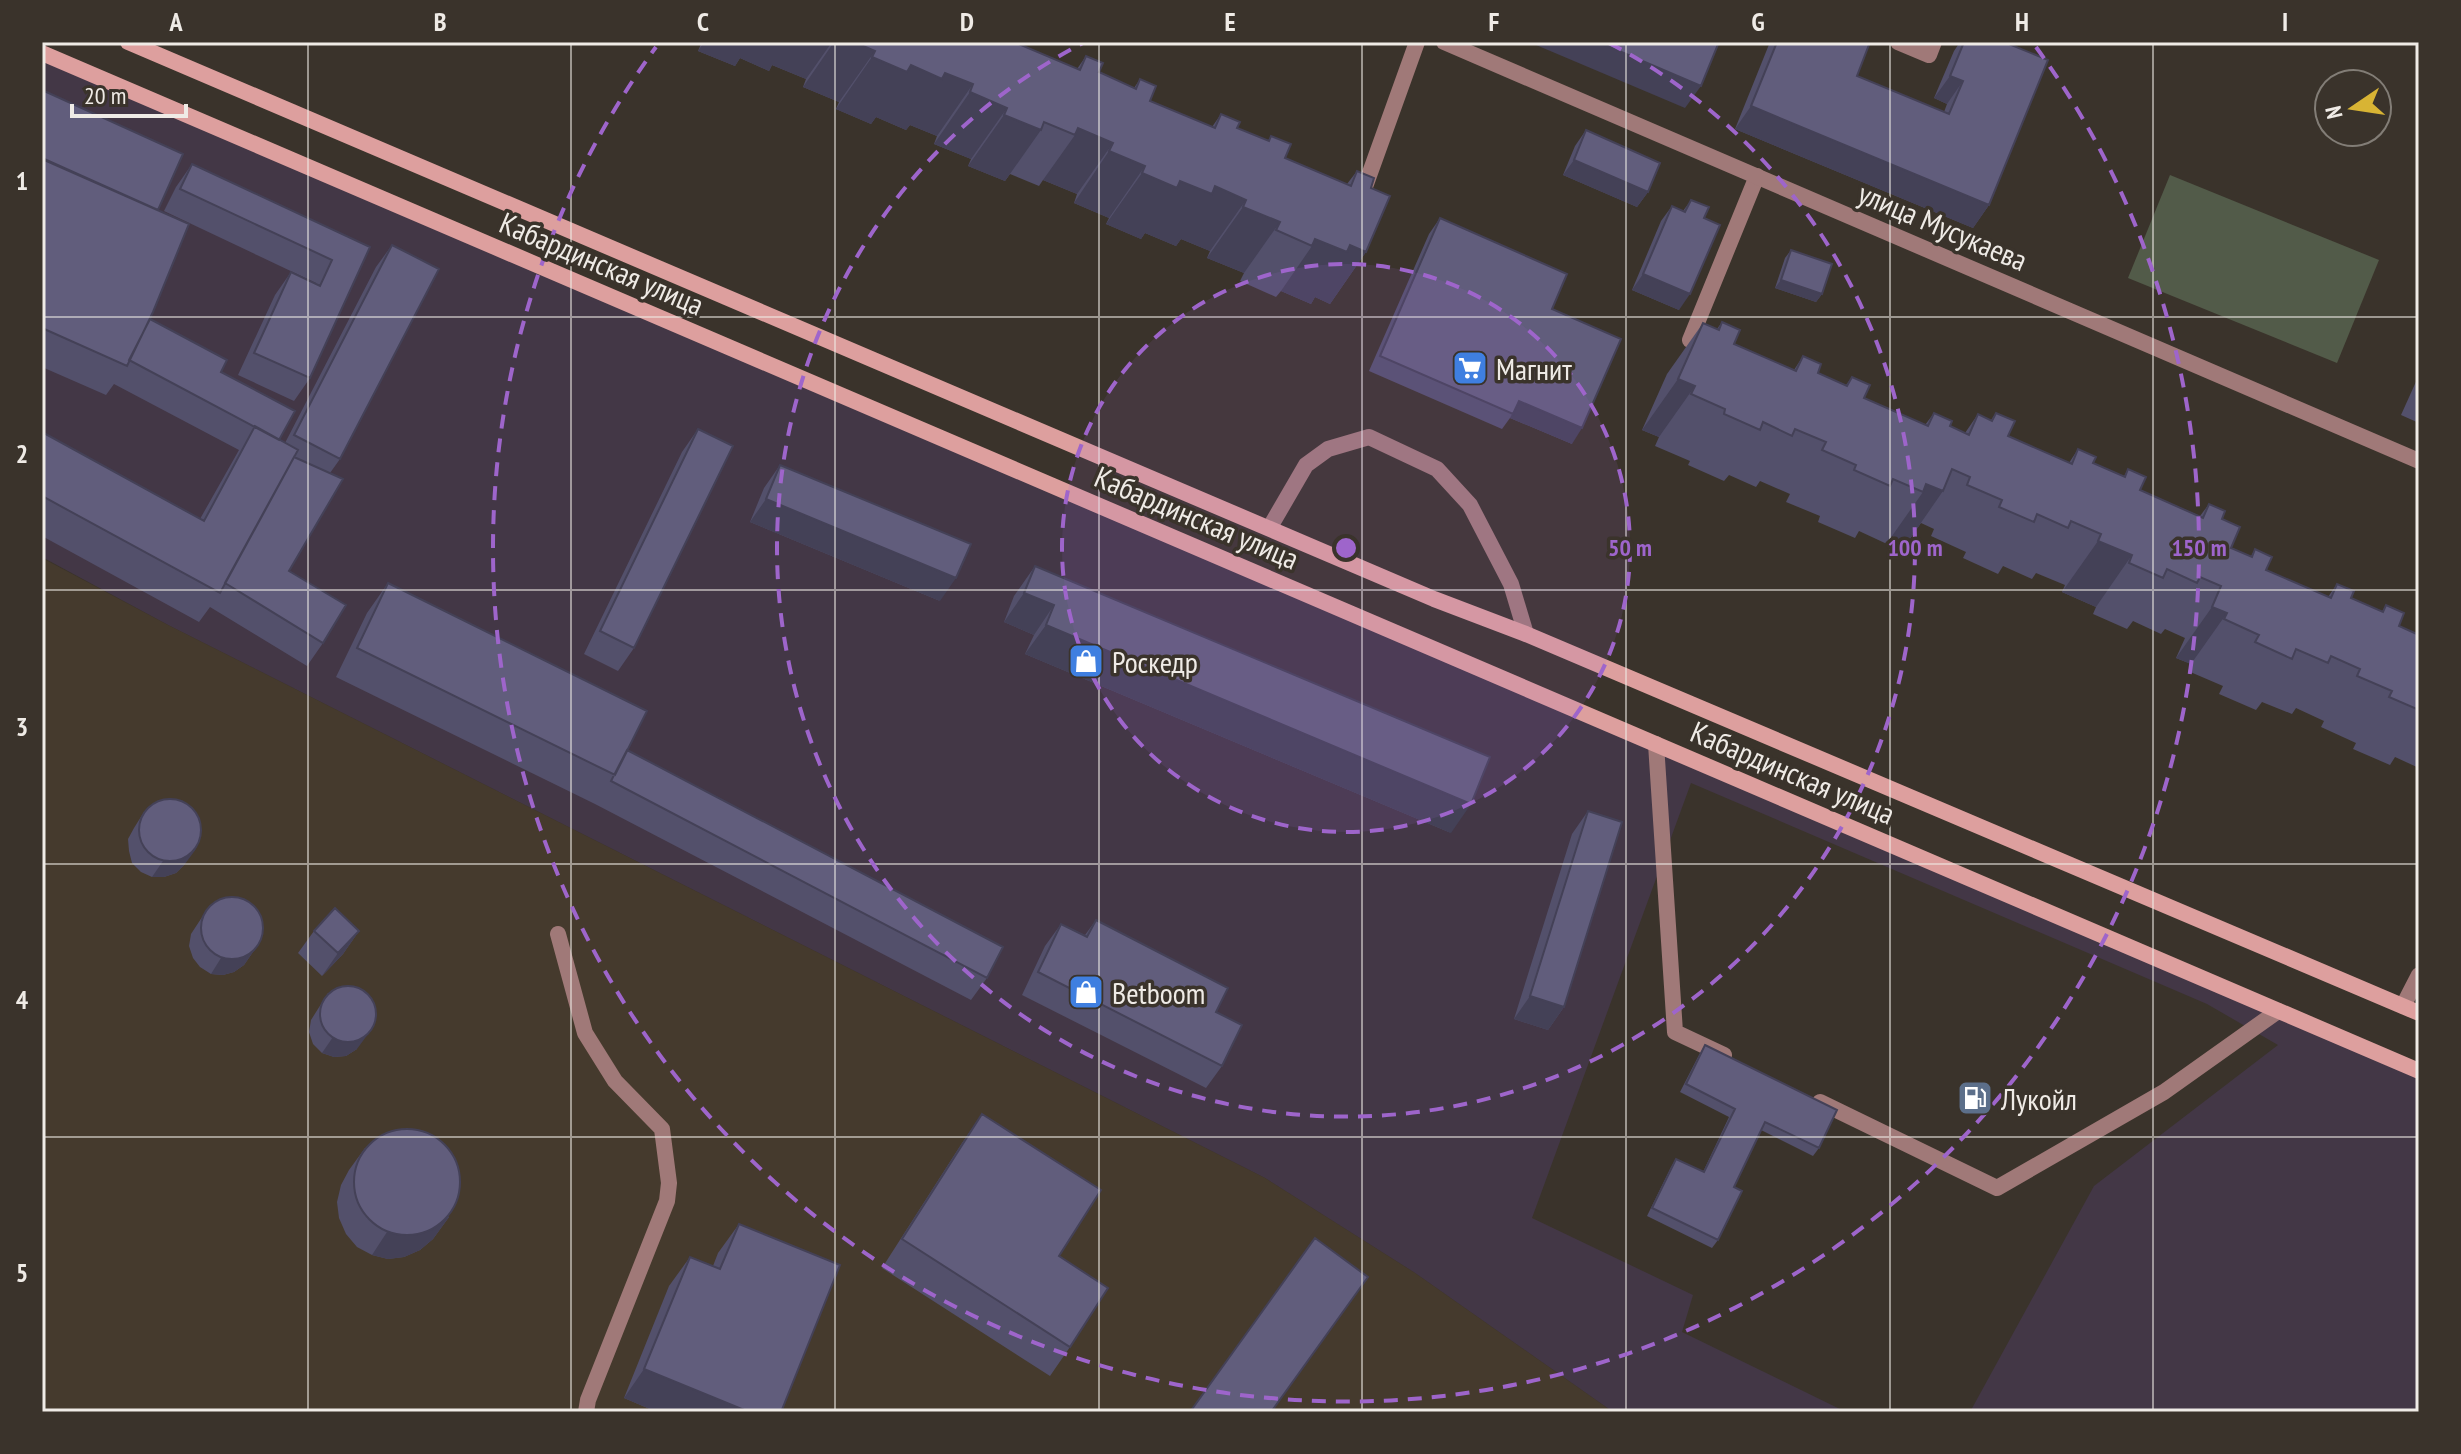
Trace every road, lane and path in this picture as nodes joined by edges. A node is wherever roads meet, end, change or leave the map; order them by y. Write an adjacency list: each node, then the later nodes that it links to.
1 (128, 42): 11 (main road, Кабардинская улица)
2 (1417, 42): 8 (street)
3 (1444, 42): 7 (street, улица Мусукаева)
4 (1898, 42): 5 (street)
5 (1934, 42)
6 (42, 53): 13 (main road, Кабардинская улица)
7 (1757, 176): 9 (street); 10 (street, улица Мусукаева)
8 (1347, 192)
9 (1719, 352)
10 (2419, 461)
11 (1270, 527): 12 (main road, Кабардинская улица); 12 (street)
12 (1526, 634): 16 (main road, Кабардинская улица)
13 (1656, 744): 17 (main road, Кабардинская улица); 19 (street)
14 (558, 934): 22 (street)
15 (2419, 975): 16 (street)
16 (2403, 1006): 18 (main road, Кабардинская улица)
17 (2278, 1011): 20 (main road, Кабардинская улица); 21 (street)
18 (2419, 1013)
19 (1745, 1066)
20 (2419, 1071)
21 (1801, 1093)
22 (586, 1412)

